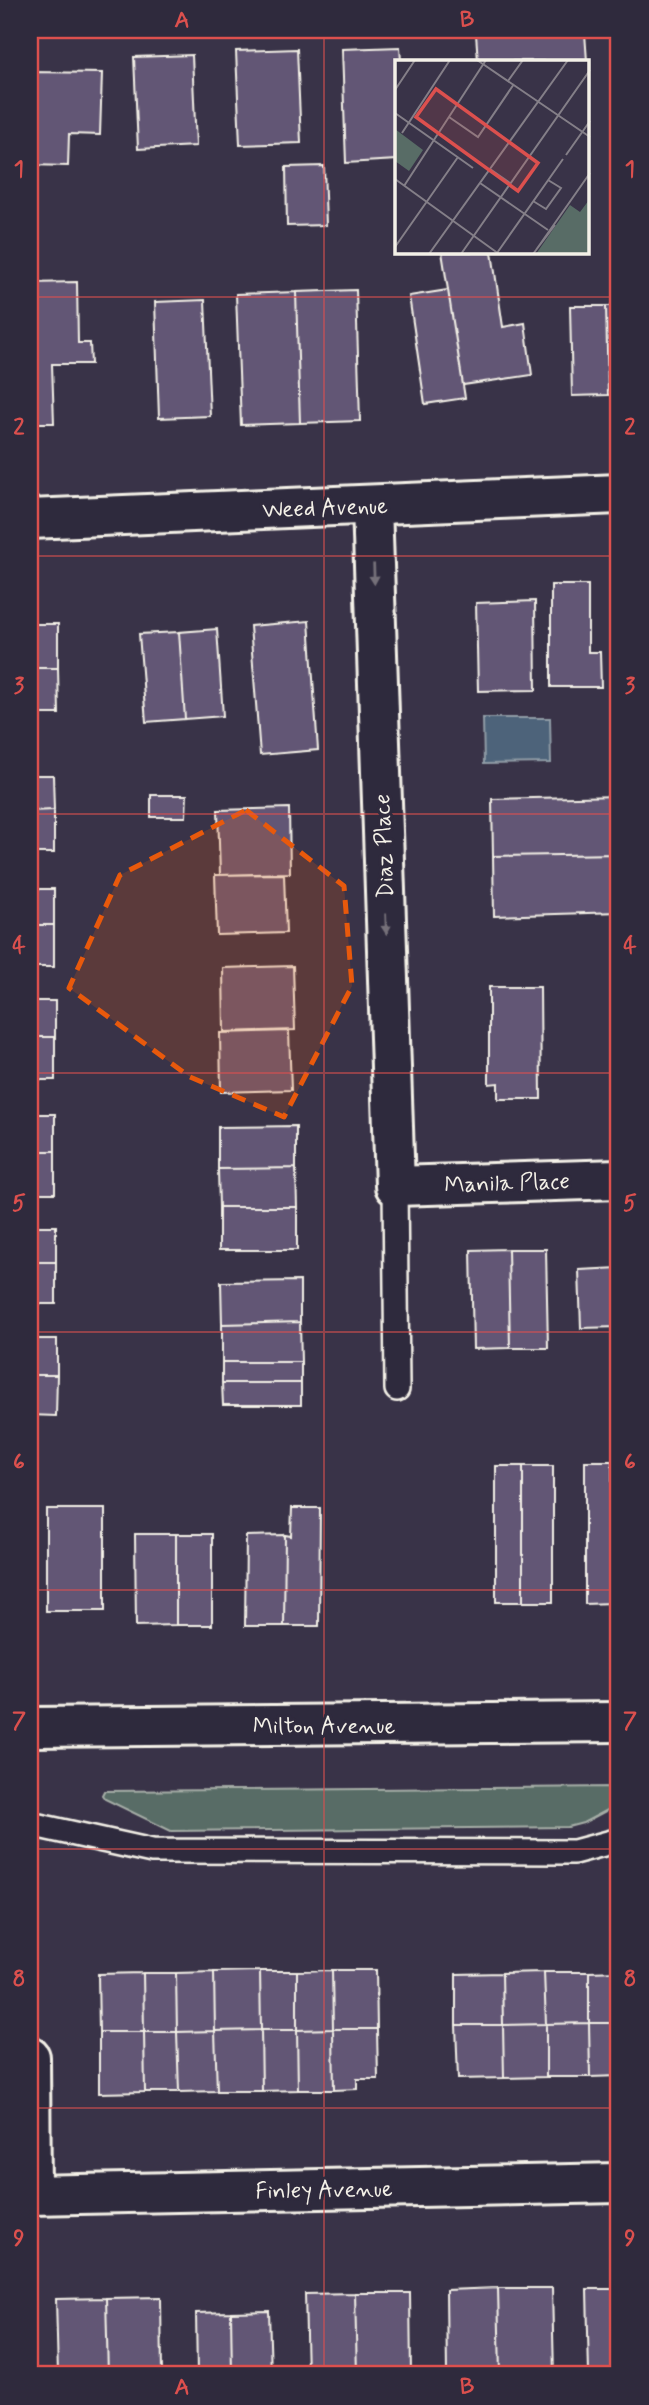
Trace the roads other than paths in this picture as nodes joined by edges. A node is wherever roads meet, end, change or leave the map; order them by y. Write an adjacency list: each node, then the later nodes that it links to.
1 (619, 494): 2 (street, Weed Avenue)
2 (372, 506): 3 (street, Weed Avenue); 5 (street, Diaz Place, one-way to 5)
3 (30, 519)
4 (619, 1179): 5 (street, Manila Place)
5 (395, 1186): 6 (lane)
6 (397, 1389)
7 (619, 1723): 8 (street, Milton Avenue)
8 (30, 1727)
9 (30, 1824): 10 (lane)
10 (619, 1840)
11 (30, 2057): 13 (street)
12 (619, 2183): 13 (street, Finley Avenue)
13 (31, 2195)

